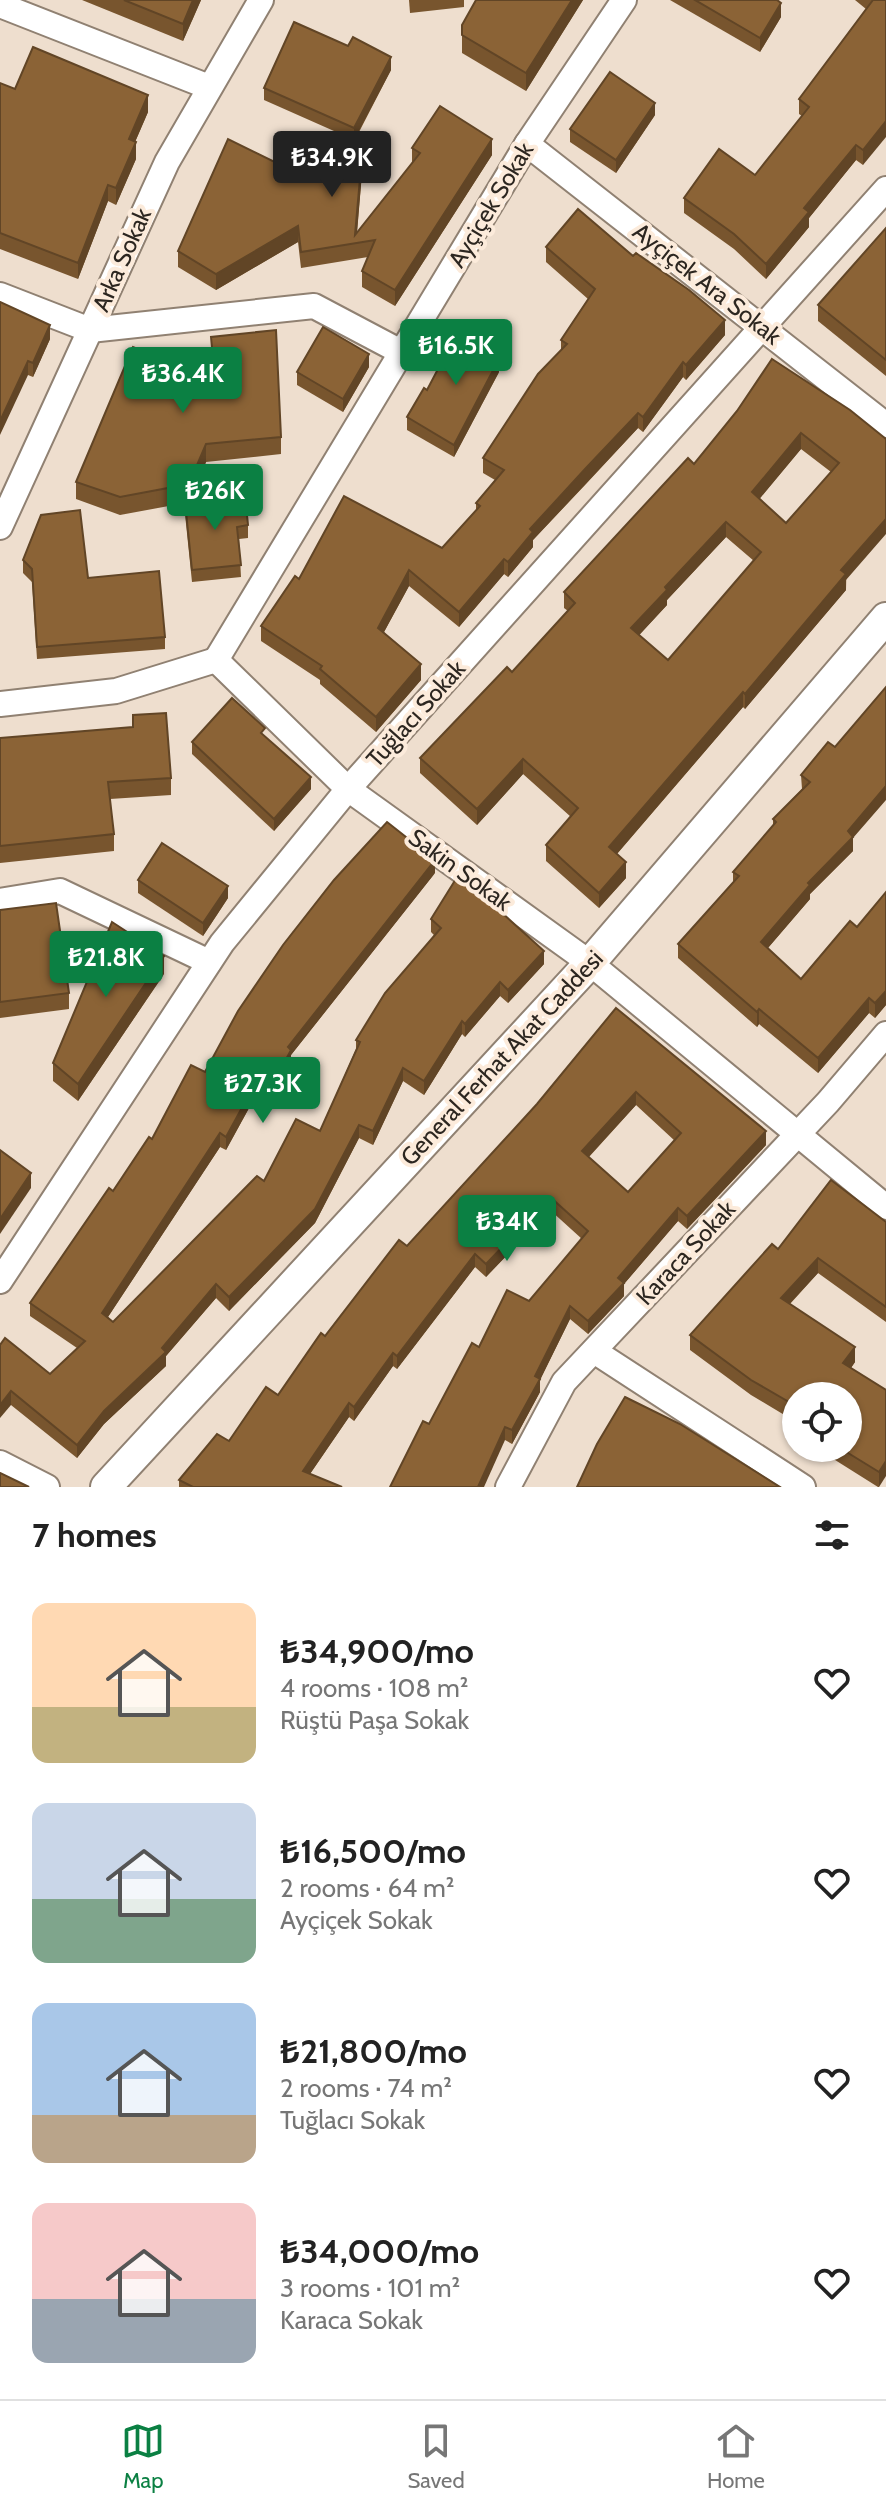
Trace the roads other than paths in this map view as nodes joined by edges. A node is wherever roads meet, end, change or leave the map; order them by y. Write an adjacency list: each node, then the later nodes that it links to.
1 (261, 0): 4 (street, Arka Sokak)
2 (624, 0): 5 (street, Ayçiçek Sokak)
3 (0, 5): 4 (street)
4 (209, 87): 9 (street, Arka Sokak)
5 (527, 144): 8 (street, Ayçiçek Ara Sokak); 10 (street, Ayçiçek Sokak)
6 (886, 189): 8 (street, Tuğlacı Sokak)
7 (0, 295): 9 (street)
8 (764, 329): 11 (street, Ayçiçek Ara Sokak); 16 (street, Tuğlacı Sokak)
9 (90, 330): 10 (street); 12 (street, Arka Sokak)
10 (401, 352): 14 (street, Ayçiçek Sokak)
11 (886, 425)
12 (0, 527)
13 (886, 618): 19 (street, General Ferhat Akat Caddesi)
14 (216, 660): 15 (street); 16 (street, Sakin Sokak)
15 (0, 704)
16 (348, 789): 18 (street, Tuğlacı Sokak); 19 (street, Sakin Sokak)
17 (0, 901): 18 (street)
18 (209, 962): 23 (street, Tuğlacı Sokak)
19 (590, 963): 21 (street, Sakin Sokak); 27 (street, General Ferhat Akat Caddesi)
20 (886, 1034): 21 (street, Karaca Sokak)
21 (796, 1135): 22 (street, Sakin Sokak); 24 (street, Karaca Sokak)
22 (886, 1207)
23 (0, 1281)
24 (594, 1351): 28 (street, Karaca Sokak); 29 (street)
25 (0, 1463): 26 (street)
26 (47, 1487)
27 (106, 1487)
28 (508, 1487)
29 (803, 1487)

